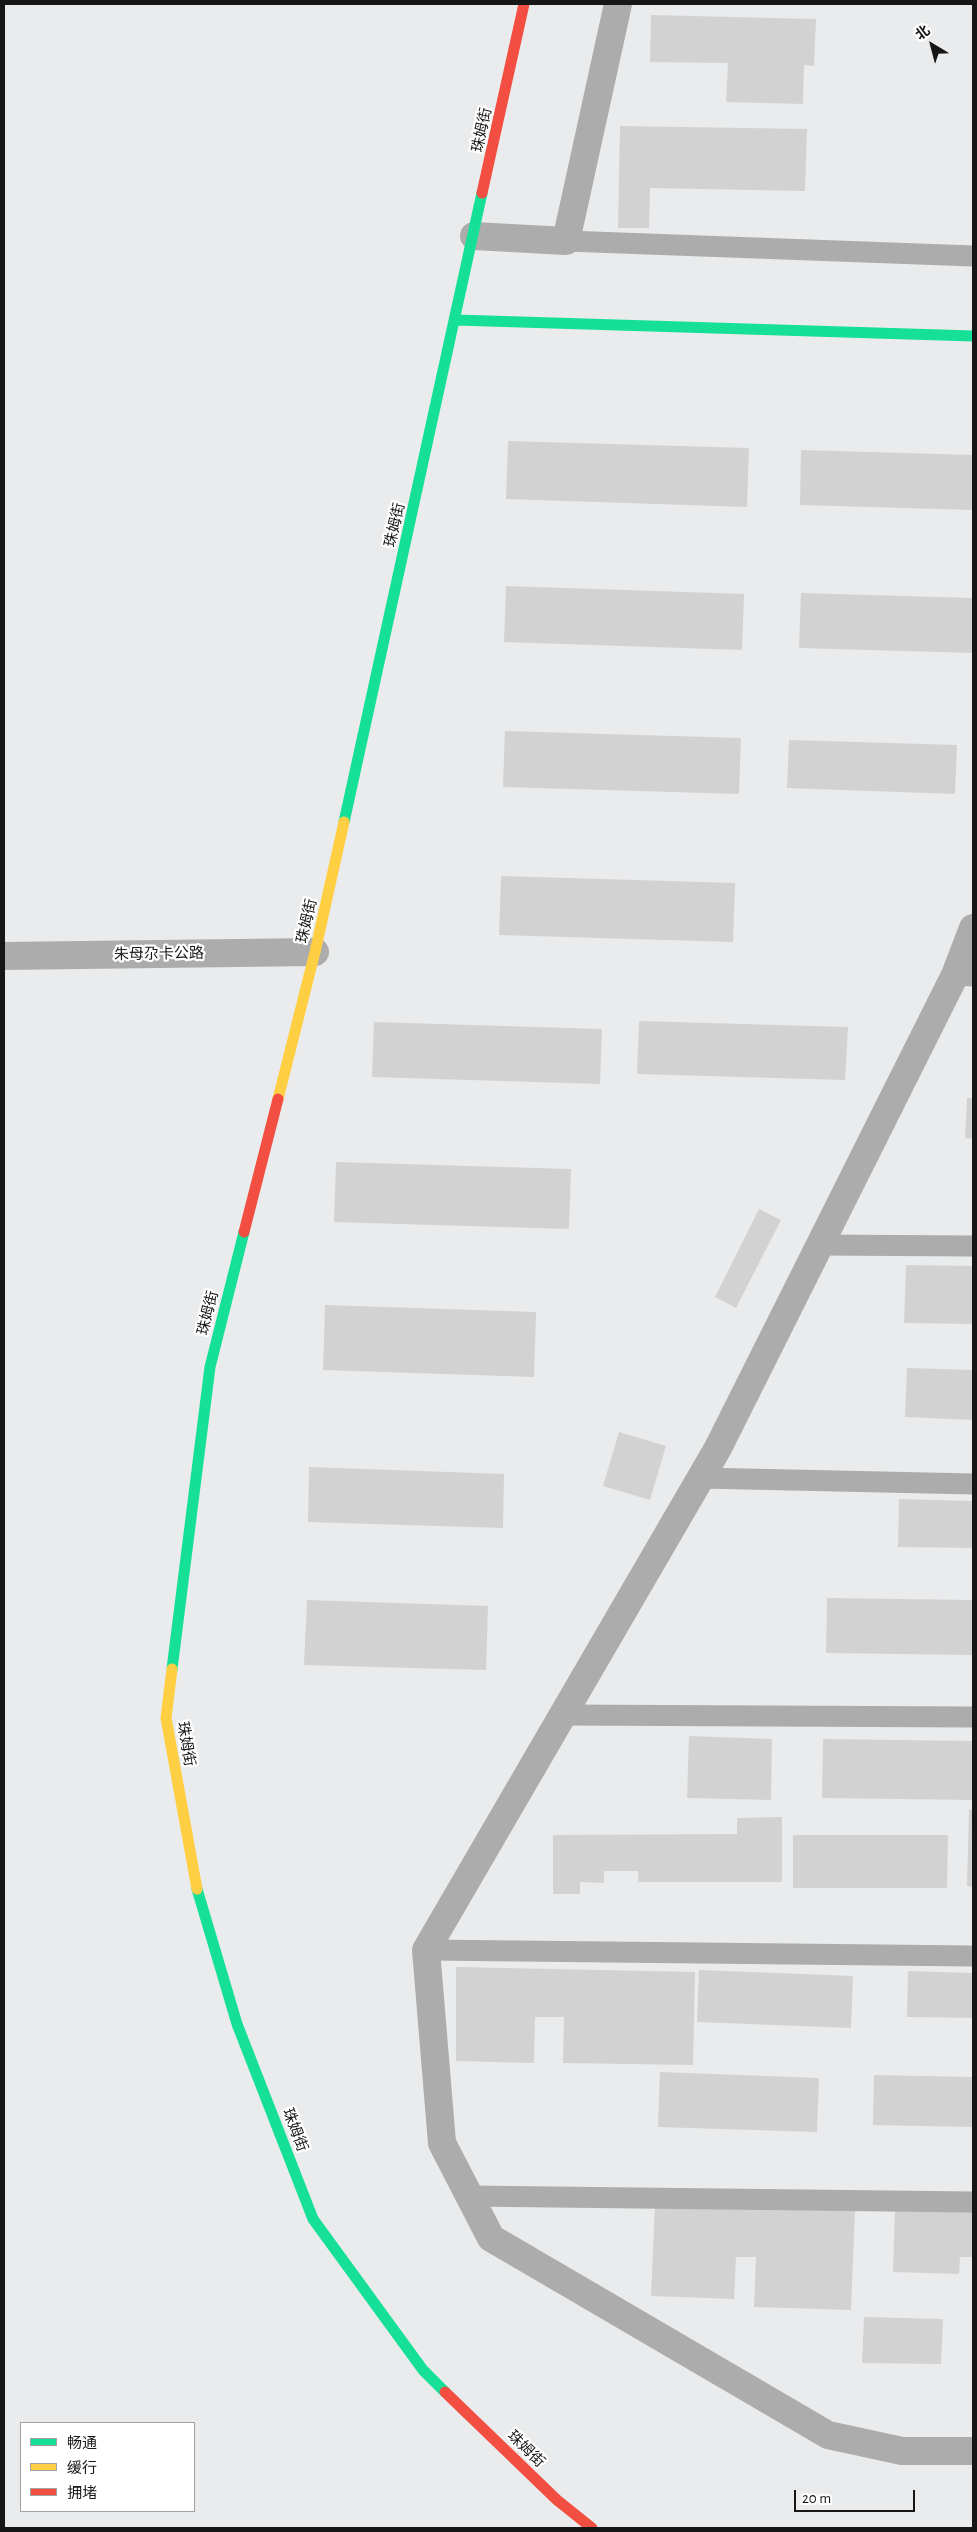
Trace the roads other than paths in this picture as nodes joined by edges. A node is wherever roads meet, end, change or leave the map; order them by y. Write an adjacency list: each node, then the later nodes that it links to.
1 (524, 4): 3 (main road, 珠姆街)
2 (618, 4): 4 (street)
3 (474, 236): 4 (street); 6 (main road, 珠姆街)
4 (566, 242): 5 (lane)
5 (973, 256)
6 (456, 320): 7 (main road); 9 (main road, 珠姆街)
7 (973, 336)
8 (973, 928): 11 (street)
9 (315, 952): 10 (street, 朱母尕卡公路); 23 (main road, 珠姆街)
10 (4, 956)
11 (964, 975): 12 (street)
12 (820, 1245): 13 (lane); 14 (street)
13 (973, 1246)
14 (700, 1478): 15 (lane); 16 (street)
15 (973, 1484)
16 (563, 1715): 17 (lane); 18 (street)
17 (973, 1717)
18 (426, 1950): 19 (lane); 20 (street)
19 (973, 1956)
20 (469, 2196): 21 (lane); 22 (street)
21 (973, 2202)
22 (973, 2451)
23 (592, 2528)

